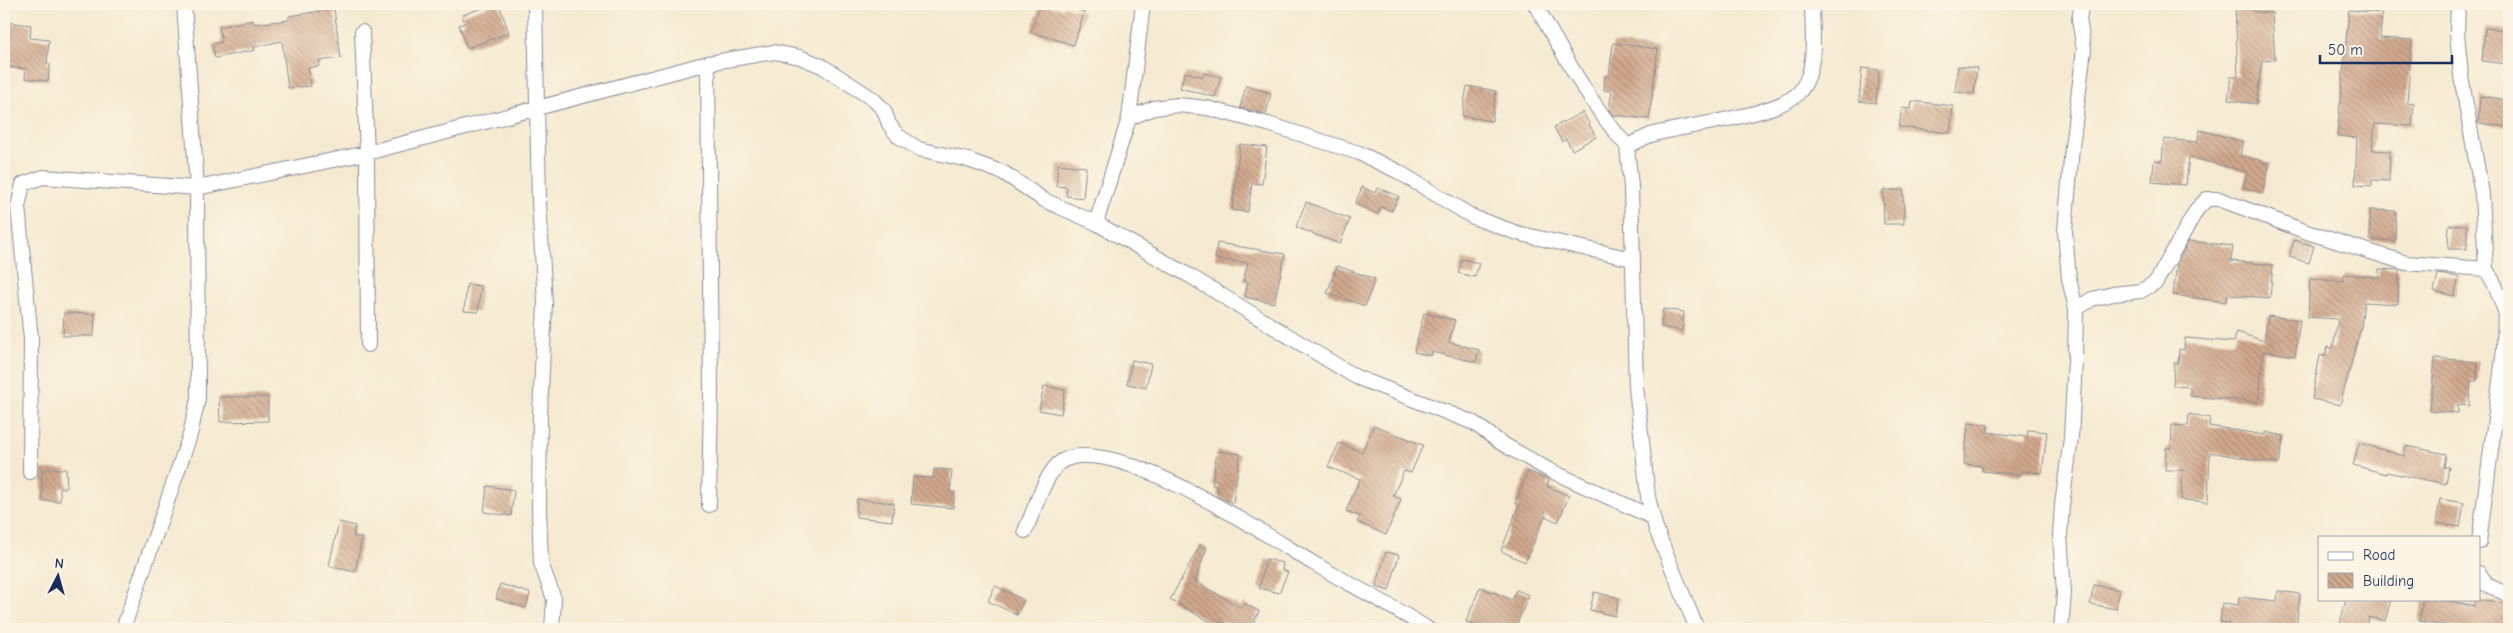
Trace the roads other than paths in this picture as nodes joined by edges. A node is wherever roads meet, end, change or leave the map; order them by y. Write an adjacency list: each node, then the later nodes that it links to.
1 (184, 4): 14 (street)
2 (535, 4): 10 (street)
3 (1143, 4): 11 (street)
4 (1535, 4): 12 (street)
5 (1812, 4): 12 (street)
6 (2082, 4): 18 (street)
7 (2458, 4): 17 (street)
8 (362, 32): 13 (street)
9 (708, 63): 10 (street); 15 (street); 21 (street)
10 (537, 107): 13 (street); 28 (street)
11 (1129, 118): 15 (street); 16 (street)
12 (1627, 146): 16 (street)
13 (367, 153): 14 (street); 19 (street)
14 (197, 188): 20 (street); 27 (street)
15 (1096, 223): 22 (street)
16 (1632, 258): 22 (street)
17 (2486, 269): 18 (street); 24 (street)
18 (2076, 309): 31 (street)
19 (368, 345)
20 (30, 472)
21 (709, 505)
22 (1652, 518): 30 (street)
23 (1025, 531): 29 (street)
24 (2480, 536)
25 (2480, 574): 26 (street)
26 (2509, 595)
27 (124, 629)
28 (552, 629)
29 (1428, 629)
30 (1697, 629)
31 (2061, 629)

